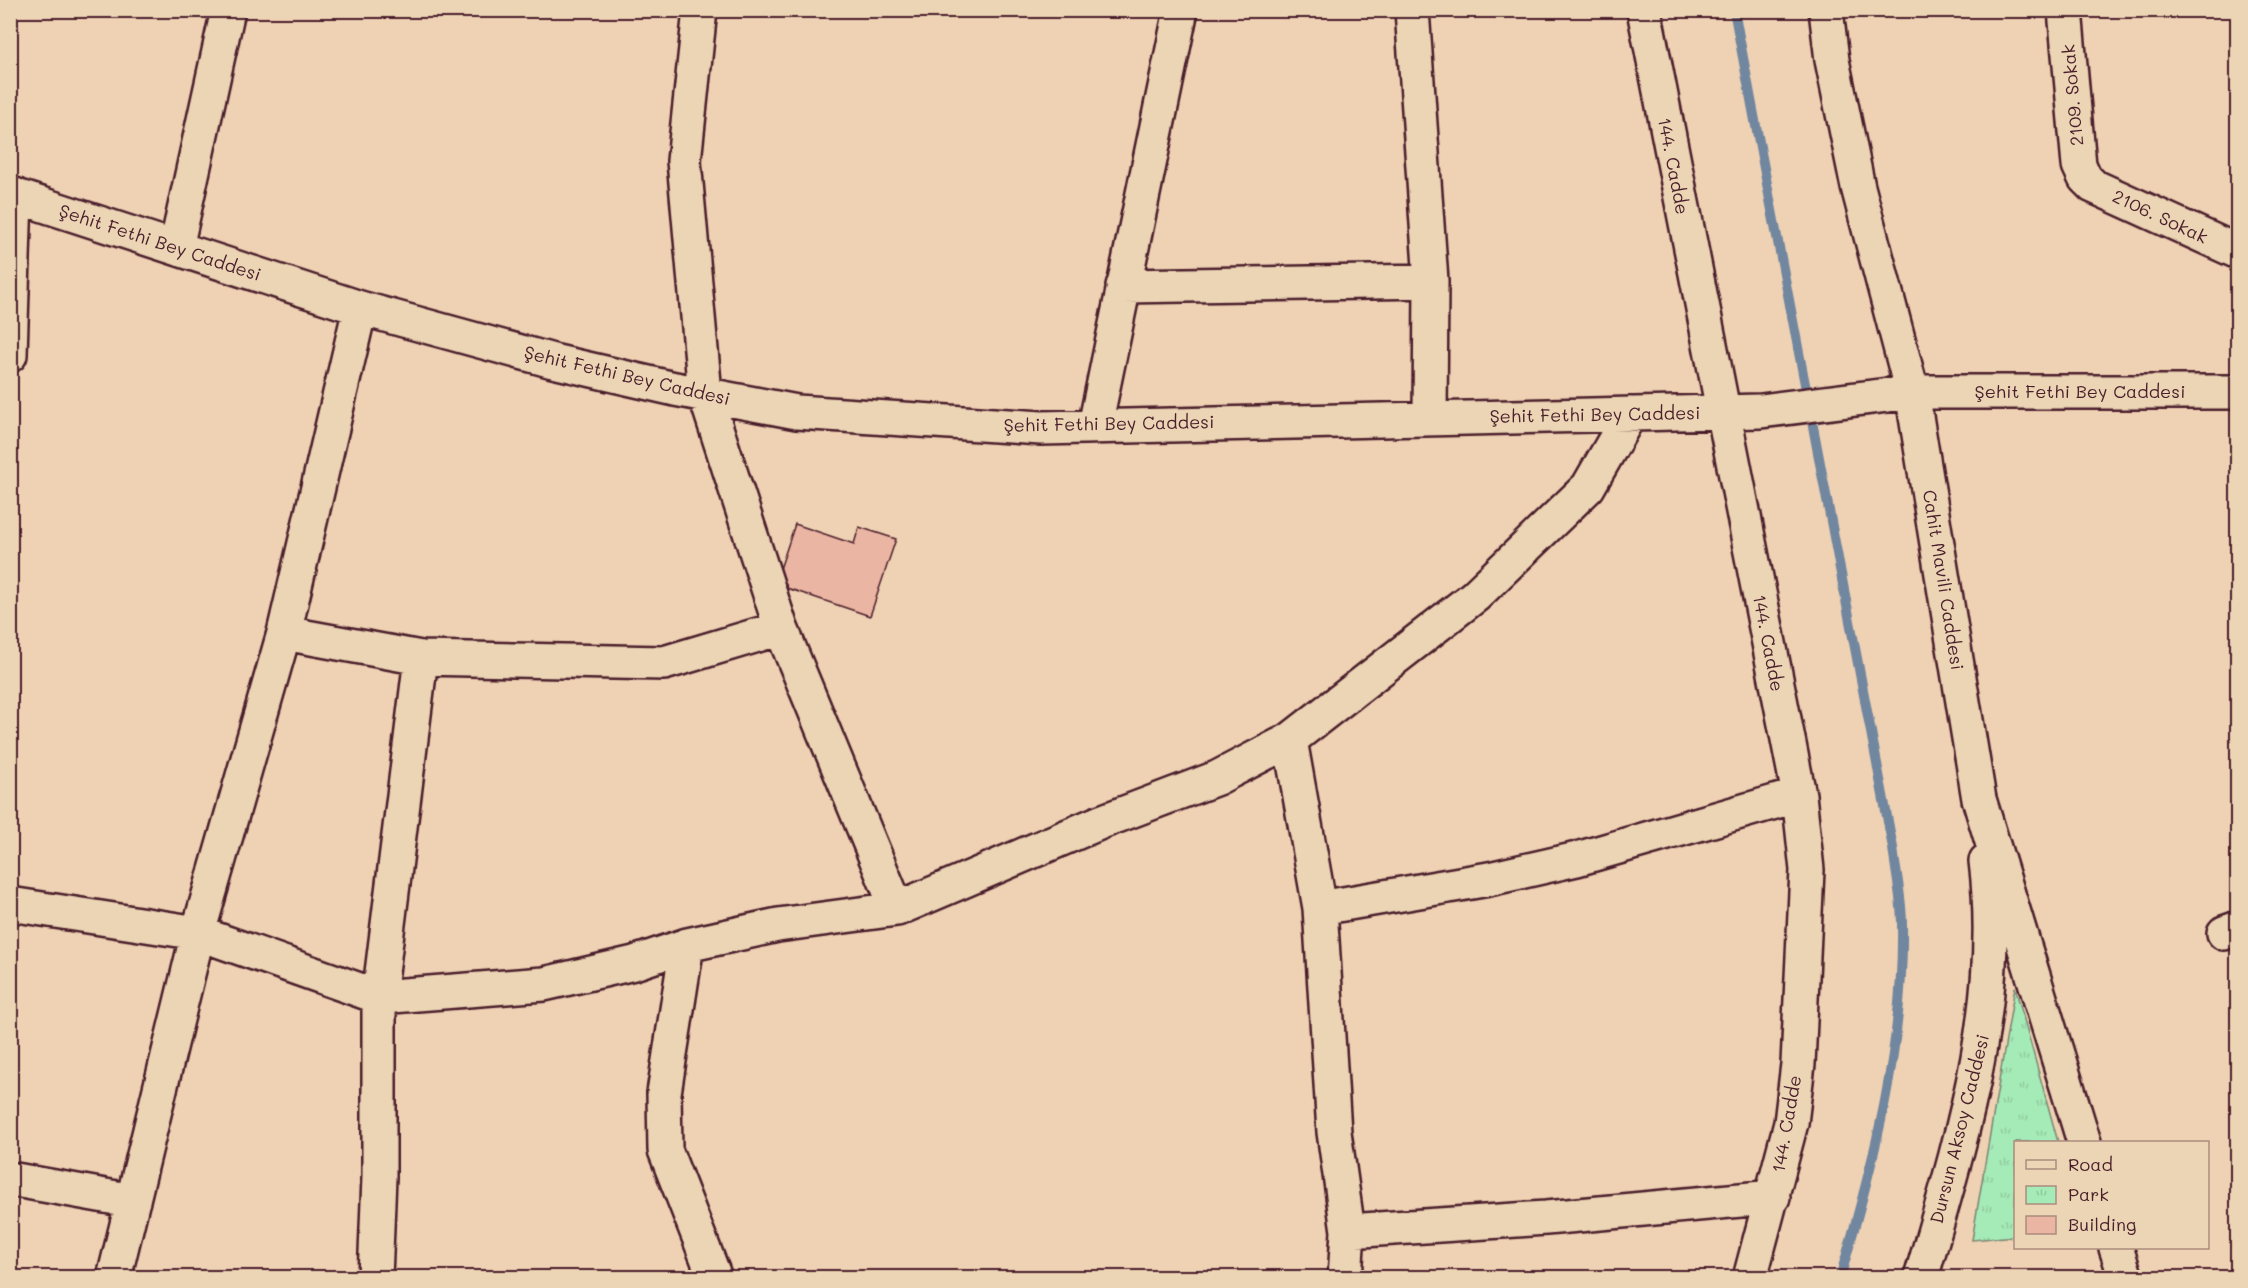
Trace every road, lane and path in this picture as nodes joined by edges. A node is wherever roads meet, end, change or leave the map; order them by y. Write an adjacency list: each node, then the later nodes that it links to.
1 (228, 10): 10 (street)
2 (700, 10): 18 (street)
3 (1181, 10): 13 (street)
4 (1412, 10): 12 (street)
5 (1644, 10): 19 (street, 144. Cadde)
6 (1826, 10): 16 (street, Cahit Mavili Caddesi)
7 (2065, 10): 8 (street, 2109. Sokak)
8 (2085, 178): 11 (street, 2106. Sokak)
9 (13, 194): 10 (street, Şehit Fethi Bey Caddesi); 15 (street)
10 (176, 248): 14 (street, Şehit Fethi Bey Caddesi)
11 (2238, 252)
12 (1431, 281): 13 (street); 21 (street)
13 (1123, 286): 22 (street)
14 (360, 308): 18 (street, Şehit Fethi Bey Caddesi); 24 (street)
15 (10, 355)
16 (1912, 392): 17 (street, Şehit Fethi Bey Caddesi); 19 (street, Şehit Fethi Bey Caddesi); 28 (street, Cahit Mavili Caddesi)
17 (2238, 392)
18 (705, 394): 22 (street, Şehit Fethi Bey Caddesi); 23 (street)
19 (1722, 411): 20 (street, Şehit Fethi Bey Caddesi); 27 (street, 144. Cadde)
20 (1629, 414): 21 (street, Şehit Fethi Bey Caddesi); 26 (street)
21 (1430, 418): 22 (street, Şehit Fethi Bey Caddesi)
22 (1095, 426)
23 (780, 628): 25 (street); 31 (street)
24 (284, 633): 25 (street); 32 (street)
25 (421, 658): 34 (street)
26 (1290, 740): 30 (street); 31 (street)
27 (1799, 795): 30 (street); 37 (street, 144. Cadde)
28 (1979, 800): 35 (street, Cahit Mavili Caddesi); 46 (street, Dursun Aksoy Caddesi)
29 (10, 904): 32 (street)
30 (1320, 908): 39 (street)
31 (897, 909): 33 (street)
32 (198, 933): 34 (street); 38 (street)
33 (687, 945): 34 (street); 43 (street)
34 (379, 997): 42 (street)
35 (2083, 1141)
36 (10, 1179): 38 (street)
37 (1773, 1197): 39 (street); 45 (street, 144. Cadde)
38 (133, 1201): 41 (street)
39 (1348, 1231): 44 (street)
40 (2116, 1249): 47 (street)
41 (114, 1278)
42 (375, 1278)
43 (715, 1278)
44 (1345, 1278)
45 (1750, 1278)
46 (1921, 1278)
47 (2126, 1278)

